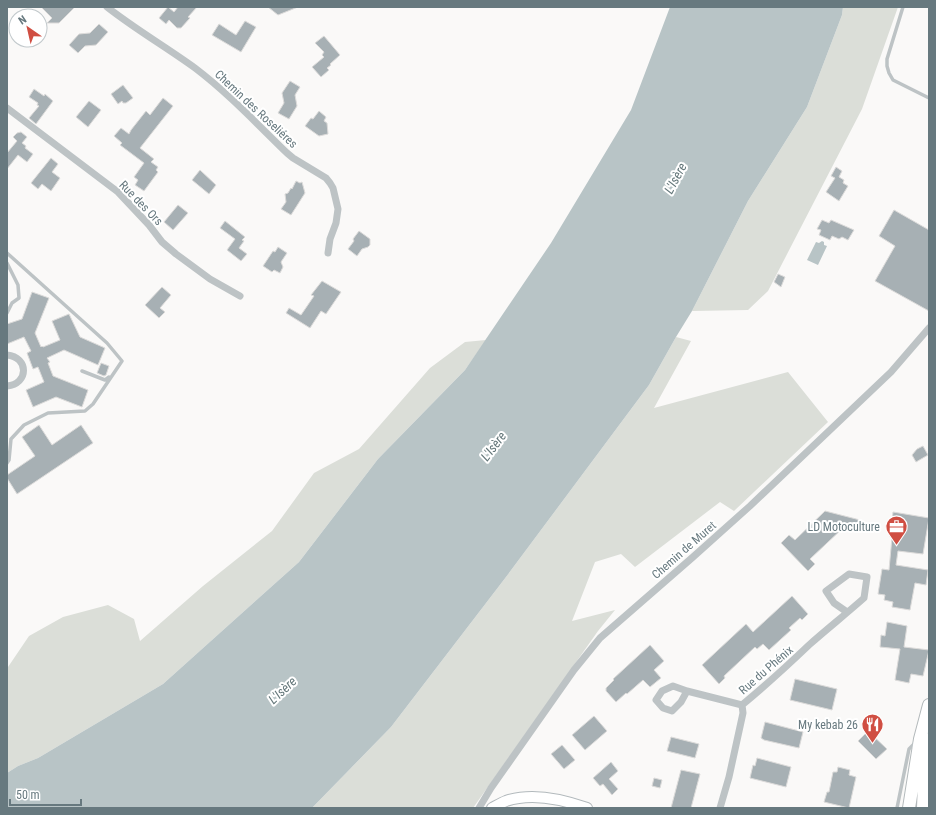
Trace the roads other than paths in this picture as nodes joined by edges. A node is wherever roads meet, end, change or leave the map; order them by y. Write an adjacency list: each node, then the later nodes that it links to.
1 (107, 7): 6 (street, Chemin des Roseliéres)
2 (903, 7): 3 (lane)
3 (929, 98)
4 (7, 108): 8 (street, Rue des Ors)
5 (7, 252): 13 (lane)
6 (328, 253)
7 (7, 263): 9 (lane)
8 (240, 296)
9 (7, 313)
10 (929, 328): 22 (street, Chemin de Muret)
11 (7, 355): 14 (street)
12 (82, 371): 13 (lane)
13 (111, 376): 15 (lane)
14 (7, 386)
15 (7, 463)
16 (848, 612): 16 (street, Rue du Phénix); 18 (street, Rue du Phénix)
17 (687, 691): 18 (street)
18 (742, 705): 25 (street, Rue du Phénix)
19 (929, 705): 21 (main road)
20 (929, 714): 28 (main road)
21 (920, 739): 26 (lane); 27 (main road)
22 (479, 808)
23 (492, 808): 24 (street)
24 (587, 808)
25 (720, 808)
26 (897, 808)
27 (909, 808)
28 (924, 808)

